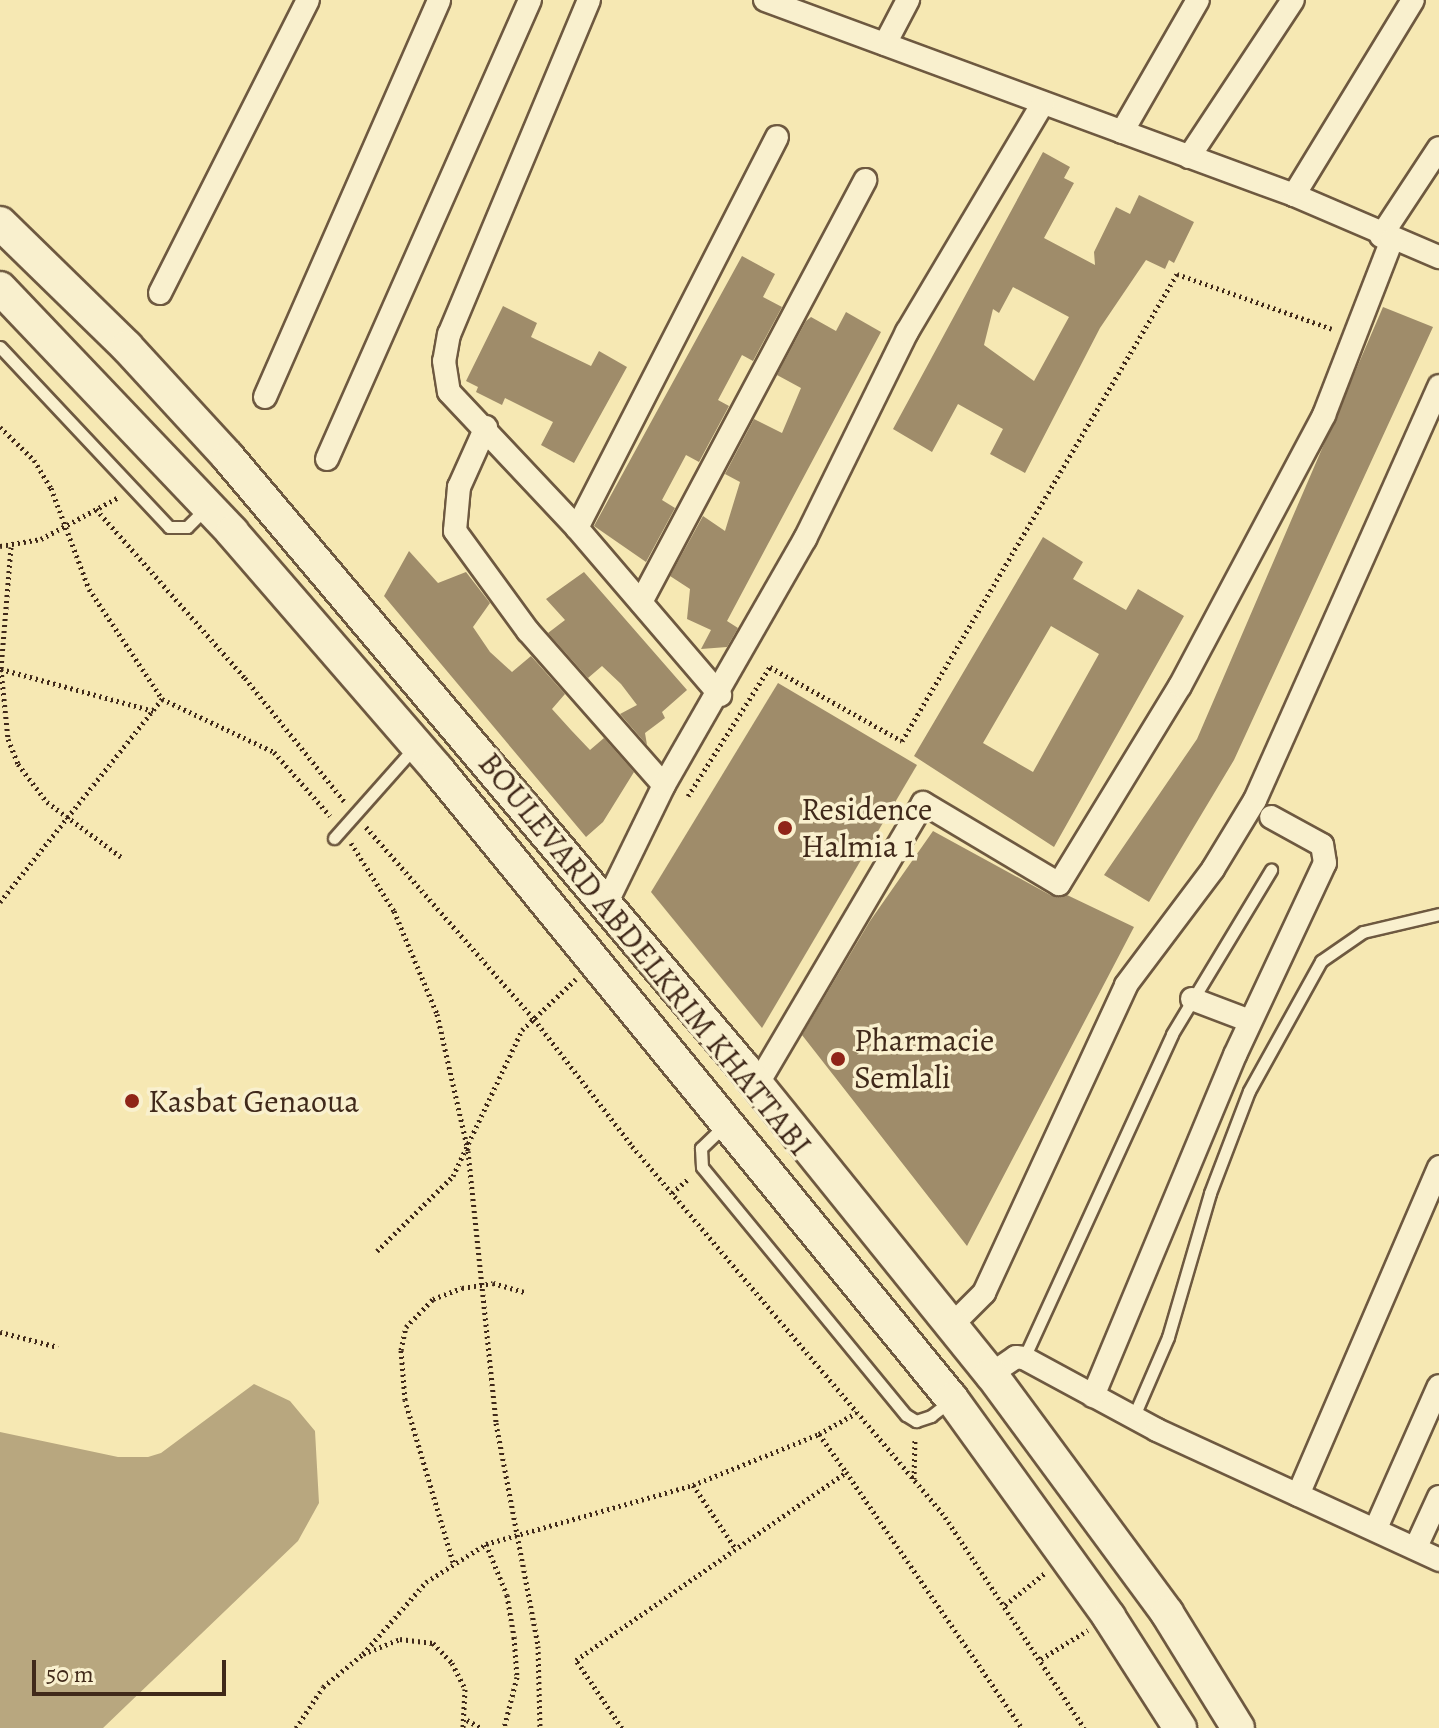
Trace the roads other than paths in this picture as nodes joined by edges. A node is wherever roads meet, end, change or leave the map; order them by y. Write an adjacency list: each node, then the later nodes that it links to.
1 (308, 0): 22 (street)
2 (439, 0): 25 (street)
3 (530, 0): 27 (street)
4 (589, 0): 26 (street)
5 (765, 0): 10 (street)
6 (908, 0): 10 (street)
7 (1198, 0): 12 (street)
8 (1293, 0): 15 (street)
9 (1413, 0): 17 (street)
10 (885, 44): 11 (street)
11 (1043, 103): 12 (street); 31 (street)
12 (1122, 132): 15 (street)
13 (777, 137): 29 (street)
14 (1439, 148): 19 (street)
15 (1189, 157): 17 (street)
16 (865, 180): 30 (street)
17 (1294, 195): 19 (street)
18 (0, 223): 35 (street, BOULEVARD ABDELKRIM KHATTABI)
19 (1387, 238): 20 (street); 43 (street)
20 (1439, 257)
21 (0, 288): 28 (street, BOULEVARD ABDELKRIM KHATTABI)
22 (160, 293)
23 (0, 347): 28 (lane)
24 (1439, 386): 47 (street)
25 (265, 397)
26 (486, 427): 29 (street); 34 (street)
27 (327, 459)
28 (208, 506): 32 (street, BOULEVARD ABDELKRIM KHATTABI)
29 (577, 528): 30 (street)
30 (641, 602): 31 (street)
31 (720, 695): 34 (street)
32 (417, 745): 33 (street, BOULEVARD ABDELKRIM KHATTABI); 37 (lane)
33 (438, 770): 35 (street); 44 (street, BOULEVARD ABDELKRIM KHATTABI)
34 (664, 785): 39 (street)
35 (526, 807): 39 (street, BOULEVARD ABDELKRIM KHATTABI)
36 (1271, 817): 42 (street)
37 (338, 834)
38 (1271, 870): 41 (lane)
39 (606, 904): 43 (street, BOULEVARD ABDELKRIM KHATTABI)
40 (1439, 914): 53 (lane)
41 (1192, 999): 42 (street); 48 (lane)
42 (1250, 1021): 51 (street)
43 (757, 1085): 47 (street, BOULEVARD ABDELKRIM KHATTABI)
44 (726, 1124): 52 (street, BOULEVARD ABDELKRIM KHATTABI); 52 (lane)
45 (1439, 1167): 46 (street)
46 (1429, 1221): 54 (street)
47 (951, 1326): 49 (street, BOULEVARD ABDELKRIM KHATTABI)
48 (1024, 1358): 49 (street); 51 (street)
49 (991, 1374): 60 (street, BOULEVARD ABDELKRIM KHATTABI)
50 (1439, 1386): 56 (street)
51 (1093, 1396): 53 (street)
52 (952, 1399): 59 (street, BOULEVARD ABDELKRIM KHATTABI)
53 (1133, 1419): 54 (street)
54 (1298, 1495): 56 (street)
55 (1439, 1497): 57 (street)
56 (1376, 1528): 57 (street)
57 (1416, 1547): 58 (street)
58 (1439, 1560)
59 (1180, 1728)
60 (1238, 1728)

